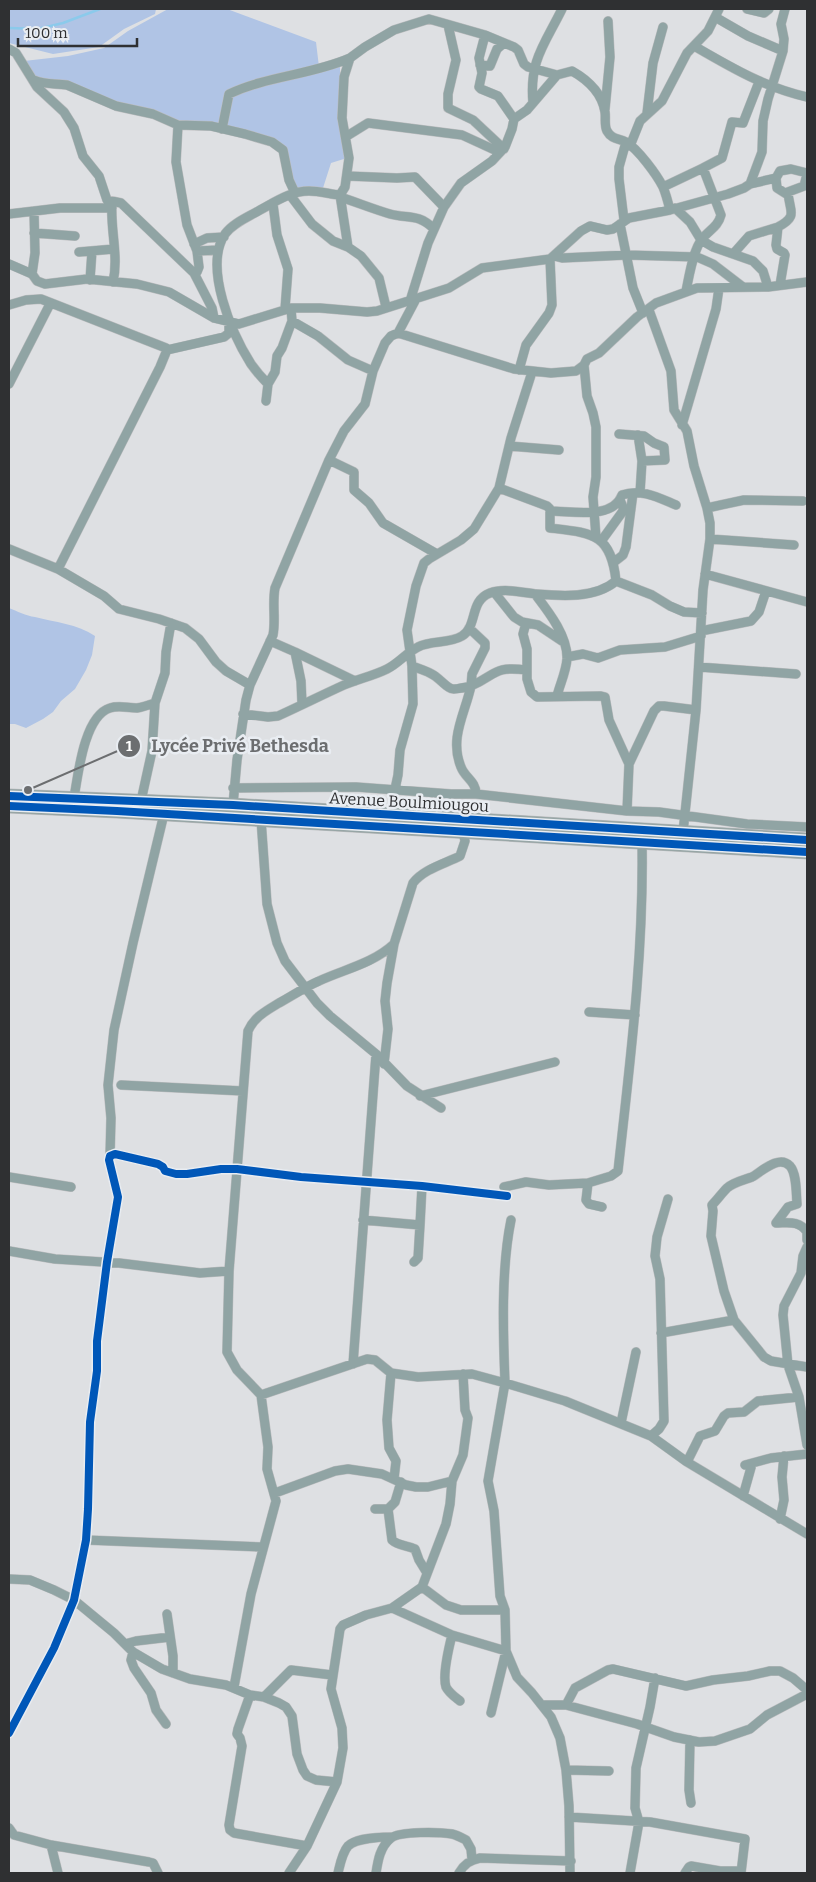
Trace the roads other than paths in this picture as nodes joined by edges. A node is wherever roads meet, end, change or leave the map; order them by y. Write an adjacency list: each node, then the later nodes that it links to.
1 (562, 9): 16 (street)
2 (747, 9): 3 (street)
3 (769, 9)
4 (785, 9): 13 (street)
5 (717, 13): 11 (street); 13 (street)
6 (608, 21): 23 (street)
7 (448, 25): 9 (street); 14 (street); 30 (street)
8 (663, 27): 24 (street)
9 (485, 35): 10 (street); 15 (street)
10 (504, 43): 15 (street); 16 (street)
11 (694, 46): 19 (street); 24 (street)
12 (9, 49): 18 (street)
13 (783, 50): 20 (street)
14 (350, 58): 27 (street); 28 (street)
15 (480, 65): 25 (street)
16 (534, 68): 17 (street); 22 (street)
17 (557, 75): 22 (street); 23 (street)
18 (34, 80): 26 (street); 42 (street)
19 (759, 82): 20 (street); 31 (street)
20 (771, 87): 21 (street); 35 (street)
21 (807, 97)
22 (533, 103): 25 (street)
23 (605, 111): 29 (street)
24 (647, 113): 29 (street)
25 (514, 119): 30 (street)
26 (178, 125): 27 (street); 55 (street)
27 (222, 129): 37 (street)
28 (347, 136): 30 (street); 33 (street)
29 (628, 144): 36 (street); 47 (street)
30 (502, 151): 43 (street)
31 (703, 168): 36 (street); 40 (street)
32 (807, 173): 34 (street); 38 (street)
33 (346, 176): 39 (street); 43 (street)
34 (776, 178): 35 (street); 38 (street)
35 (750, 184): 40 (street)
36 (663, 187): 44 (street)
37 (292, 194): 39 (street); 41 (street); 54 (street)
38 (788, 195): 48 (street)
39 (340, 196): 49 (street); 54 (street)
40 (714, 197): 44 (street); 53 (street)
41 (273, 204): 52 (street); 79 (street)
42 (112, 205): 45 (street); 56 (street); 65 (street)
43 (444, 207): 49 (street)
44 (672, 209): 47 (street); 53 (street)
45 (34, 211): 46 (street); 50 (street)
46 (9, 214)
47 (622, 222): 61 (street); 62 (street)
48 (778, 227): 60 (street); 70 (street)
49 (434, 229): 75 (street)
50 (34, 233): 51 (street); 66 (street)
51 (75, 236)
52 (224, 237): 55 (street); 57 (street)
53 (701, 240): 60 (street); 63 (street)
54 (348, 247): 78 (street)
55 (196, 248): 57 (street); 65 (street)
56 (114, 250): 58 (street); 68 (street)
57 (218, 250): 83 (street)
58 (92, 251): 59 (street); 67 (street)
59 (79, 252)
60 (733, 254): 72 (street)
61 (627, 255): 62 (street); 63 (street); 80 (street)
62 (552, 258): 75 (street); 87 (street)
63 (694, 258): 71 (street); 74 (street)
64 (9, 264): 66 (street)
65 (194, 273): 81 (street)
66 (32, 274): 67 (street)
67 (90, 280): 68 (street)
68 (113, 282): 81 (street)
69 (807, 282): 70 (street)
70 (780, 285): 72 (street)
71 (743, 287): 72 (street); 73 (street)
72 (768, 287)
73 (719, 288): 74 (street); 93 (street)
74 (686, 291): 80 (street)
75 (413, 300): 78 (street); 84 (street)
76 (11, 302): 77 (street)
77 (50, 304): 85 (street); 90 (street)
78 (386, 307): 79 (street)
79 (288, 308): 82 (street); 83 (street)
80 (646, 312): 86 (street); 93 (street)
81 (214, 318): 83 (street)
82 (292, 321): 88 (street); 91 (street)
83 (230, 322): 85 (street); 91 (street)
84 (398, 333): 87 (street); 88 (street)
85 (167, 350): 114 (street)
86 (584, 365): 89 (street); 107 (street)
87 (519, 370): 89 (street)
88 (373, 371): 98 (street)
89 (532, 372): 96 (street)
90 (9, 384)
91 (268, 384): 92 (street)
92 (266, 401)
93 (682, 425): 105 (street)
94 (619, 434): 95 (street)
95 (638, 436): 99 (street); 99 (street)
96 (509, 446): 97 (street); 100 (street)
97 (559, 450)
98 (329, 460): 112 (street); 126 (street)
99 (642, 461): 101 (street)
100 (499, 488): 106 (street); 112 (street)
101 (636, 493): 102 (street); 104 (street); 113 (street)
102 (620, 500): 107 (street); 108 (street)
103 (803, 502): 105 (street)
104 (676, 505)
105 (707, 508): 109 (street)
106 (550, 511): 107 (street); 108 (street)
107 (594, 512): 108 (street)
108 (599, 538): 113 (street)
109 (710, 539): 110 (street); 115 (street)
110 (794, 545)
111 (9, 549): 114 (street)
112 (437, 554): 129 (street)
113 (614, 562): 116 (street)
114 (58, 569): 122 (street)
115 (705, 574): 117 (street); 121 (street)
116 (616, 581): 119 (street); 121 (street)
117 (766, 591): 120 (street); 125 (street)
118 (494, 592): 119 (street); 123 (street); 124 (street)
119 (535, 594): 127 (street)
120 (807, 602)
121 (702, 613): 125 (street)
122 (172, 623): 136 (street); 139 (street)
123 (526, 623): 127 (street); 133 (street)
124 (469, 628): 129 (street); 137 (street)
125 (701, 634): 130 (street); 132 (street)
126 (270, 641): 128 (street); 136 (street)
127 (564, 643): 130 (street)
128 (294, 652): 135 (street); 140 (street)
129 (409, 653): 131 (street); 135 (street)
130 (567, 657): 138 (street)
131 (412, 666): 137 (street); 145 (street)
132 (699, 667): 134 (street); 141 (street)
133 (527, 670): 137 (street); 138 (street)
134 (796, 674)
135 (355, 681): 140 (street)
136 (250, 685): 142 (street)
137 (470, 686): 146 (street)
138 (557, 696): 143 (street)
139 (155, 703): 148 (street); 149 (street)
140 (302, 704): 142 (street)
141 (696, 710): 143 (street); 154 (street)
142 (244, 714): 144 (street)
143 (629, 764): 152 (street)
144 (233, 788): 145 (street); 150 (street)
145 (395, 789): 146 (street)
146 (476, 794): 152 (street)
147 (9, 796): 148 (highway, Avenue Boulmiougou)
148 (74, 798): 149 (highway, Avenue Boulmiougou)
149 (141, 801): 150 (highway, Avenue Boulmiougou)
150 (233, 805): 158 (highway, Avenue Boulmiougou)
151 (9, 806): 153 (highway, Avenue Boulmiougou)
152 (627, 811): 154 (street)
153 (164, 814): 155 (highway, Avenue Boulmiougou); 173 (street)
154 (686, 815): 156 (street); 158 (street)
155 (261, 819): 157 (highway, Avenue Boulmiougou); 163 (street)
156 (807, 827)
157 (463, 832): 160 (highway, Avenue Boulmiougou); 162 (street)
158 (683, 832): 159 (highway, Avenue Boulmiougou)
159 (807, 840)
160 (642, 842): 161 (highway, Avenue Boulmiougou); 165 (street)
161 (807, 852)
162 (394, 944): 163 (street); 168 (street)
163 (305, 988): 166 (street); 170 (street)
164 (589, 1012): 165 (street)
165 (635, 1015): 177 (street)
166 (376, 1054): 168 (street); 176 (street)
167 (555, 1062): 171 (street)
168 (384, 1064): 171 (street)
169 (120, 1085): 170 (street)
170 (243, 1091): 174 (street)
171 (420, 1096): 172 (street)
172 (441, 1108)
173 (110, 1156): 174 (street); 188 (street)
174 (237, 1170): 176 (street); 190 (street)
175 (9, 1177): 179 (street)
176 (366, 1182): 178 (street); 182 (street)
177 (588, 1183): 178 (street); 181 (street)
178 (422, 1186): 184 (street)
179 (71, 1187)
180 (668, 1199): 192 (street)
181 (602, 1207)
182 (363, 1220): 184 (street); 194 (street)
183 (511, 1220): 199 (street)
184 (420, 1225): 189 (street)
185 (807, 1240): 191 (street)
186 (807, 1247): 195 (street)
187 (9, 1250): 188 (street)
188 (107, 1262): 190 (street); 216 (street)
189 (414, 1262)
190 (229, 1271): 200 (street)
191 (734, 1320): 192 (street); 195 (street)
192 (662, 1333): 203 (street)
193 (636, 1352): 202 (street)
194 (353, 1364): 197 (street); 200 (street)
195 (788, 1365): 196 (street); 201 (street)
196 (807, 1367)
197 (391, 1373): 198 (street); 208 (street)
198 (463, 1374): 199 (street); 209 (street)
199 (505, 1383): 202 (street); 223 (street)
200 (261, 1395): 210 (street)
201 (799, 1397): 204 (street); 207 (street)
202 (621, 1423): 203 (street)
203 (651, 1436): 207 (street)
204 (807, 1445)
205 (807, 1454): 206 (street)
206 (784, 1456): 211 (street); 214 (street)
207 (687, 1462): 211 (street)
208 (397, 1480): 209 (street); 210 (street); 213 (street)
209 (452, 1481): 218 (street)
210 (275, 1493): 217 (street)
211 (743, 1496): 214 (street)
212 (375, 1509): 213 (street)
213 (388, 1509): 218 (street)
214 (780, 1518): 215 (street)
215 (807, 1534)
216 (86, 1540): 217 (street); 221 (street)
217 (262, 1548): 233 (street)
218 (427, 1573): 220 (street)
219 (9, 1579): 221 (street)
220 (422, 1588): 222 (street); 223 (street)
221 (74, 1600): 227 (street); 244 (street)
222 (392, 1608): 225 (street); 231 (street)
223 (505, 1610): 228 (street)
224 (166, 1614): 226 (street)
225 (452, 1635): 228 (street); 238 (street)
226 (170, 1637): 227 (street); 230 (street)
227 (125, 1644): 229 (street)
228 (506, 1651): 239 (street); 241 (street)
229 (133, 1652): 230 (street); 242 (street)
230 (173, 1673): 233 (street)
231 (332, 1675): 237 (street); 248 (street)
232 (655, 1678): 234 (street); 240 (street); 243 (street)
233 (234, 1687): 236 (street)
234 (807, 1690)
235 (807, 1694): 245 (street)
236 (250, 1695): 237 (street); 255 (street)
237 (264, 1697): 248 (street)
238 (460, 1701)
239 (542, 1705): 240 (street); 246 (street)
240 (566, 1705): 243 (street)
241 (492, 1713)
242 (166, 1724)
243 (646, 1727): 245 (street); 251 (street)
244 (9, 1733)
245 (690, 1740): 249 (street)
246 (566, 1770): 247 (street); 250 (street)
247 (609, 1770)
248 (337, 1782): 255 (street)
249 (690, 1802)
250 (569, 1817): 251 (street); 257 (street)
251 (639, 1822): 258 (street); 266 (street)
252 (9, 1828): 254 (street)
253 (392, 1837): 256 (street); 262 (street); 263 (street)
254 (51, 1845): 259 (street); 260 (street)
255 (307, 1846): 261 (street)
256 (472, 1860): 257 (street); 264 (street)
257 (571, 1861): 265 (street)
258 (741, 1872): 267 (street)
259 (58, 1873)
260 (158, 1873)
261 (289, 1873)
262 (338, 1873)
263 (376, 1873)
264 (458, 1873)
265 (570, 1873)
266 (630, 1873)
267 (685, 1873)

